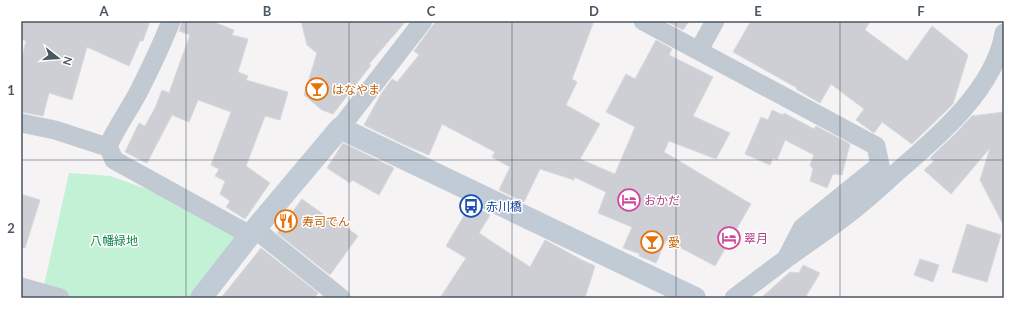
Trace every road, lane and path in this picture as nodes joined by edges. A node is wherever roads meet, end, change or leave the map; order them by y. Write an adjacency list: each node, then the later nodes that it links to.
1 (171, 21): 11 (street)
2 (424, 21): 10 (street)
3 (643, 21): 8 (street)
4 (716, 21): 8 (street)
5 (1003, 21): 6 (street)
6 (1004, 28)
7 (1004, 33): 13 (street)
8 (699, 50): 13 (street)
9 (21, 123): 11 (street)
10 (340, 128): 12 (street); 18 (street)
11 (108, 146): 12 (street)
12 (253, 232): 16 (street); 17 (street)
13 (786, 259): 19 (street)
14 (21, 287): 15 (street)
15 (60, 298)
16 (201, 298)
17 (341, 298)
18 (695, 298)
19 (734, 298)

